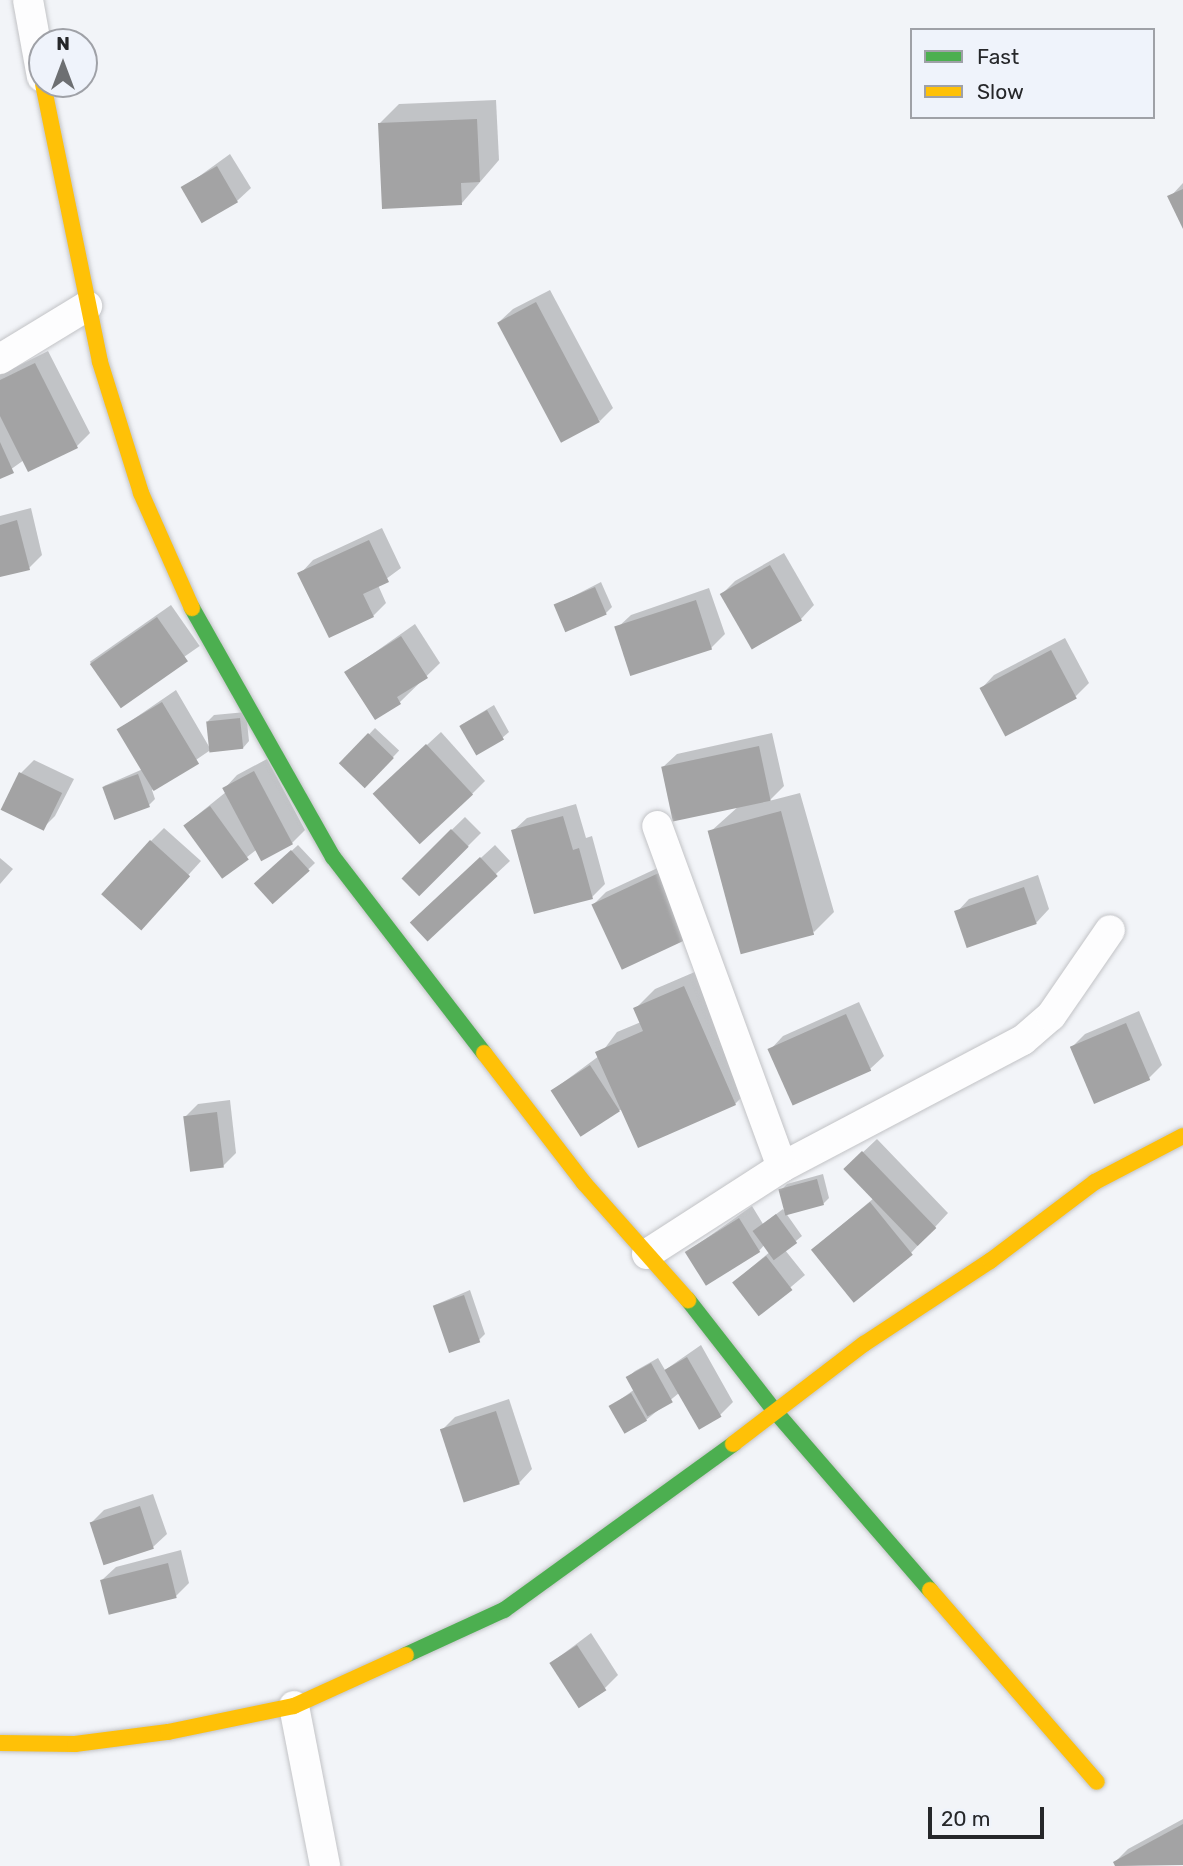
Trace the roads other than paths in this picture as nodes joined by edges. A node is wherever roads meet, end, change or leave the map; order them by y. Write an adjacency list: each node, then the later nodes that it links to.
1 (28, 0): 2 (street)
2 (33, 28)
3 (46, 98): 4 (street)
4 (88, 306): 5 (street); 10 (street)
5 (0, 359)
6 (657, 826): 9 (street)
7 (1110, 930): 9 (street)
8 (1183, 1136): 11 (street)
9 (782, 1167): 10 (street)
10 (647, 1254): 11 (street)
11 (774, 1410): 12 (street); 14 (street)
12 (294, 1706): 13 (street); 15 (street)
13 (0, 1743)
14 (1097, 1782)
15 (325, 1866)

